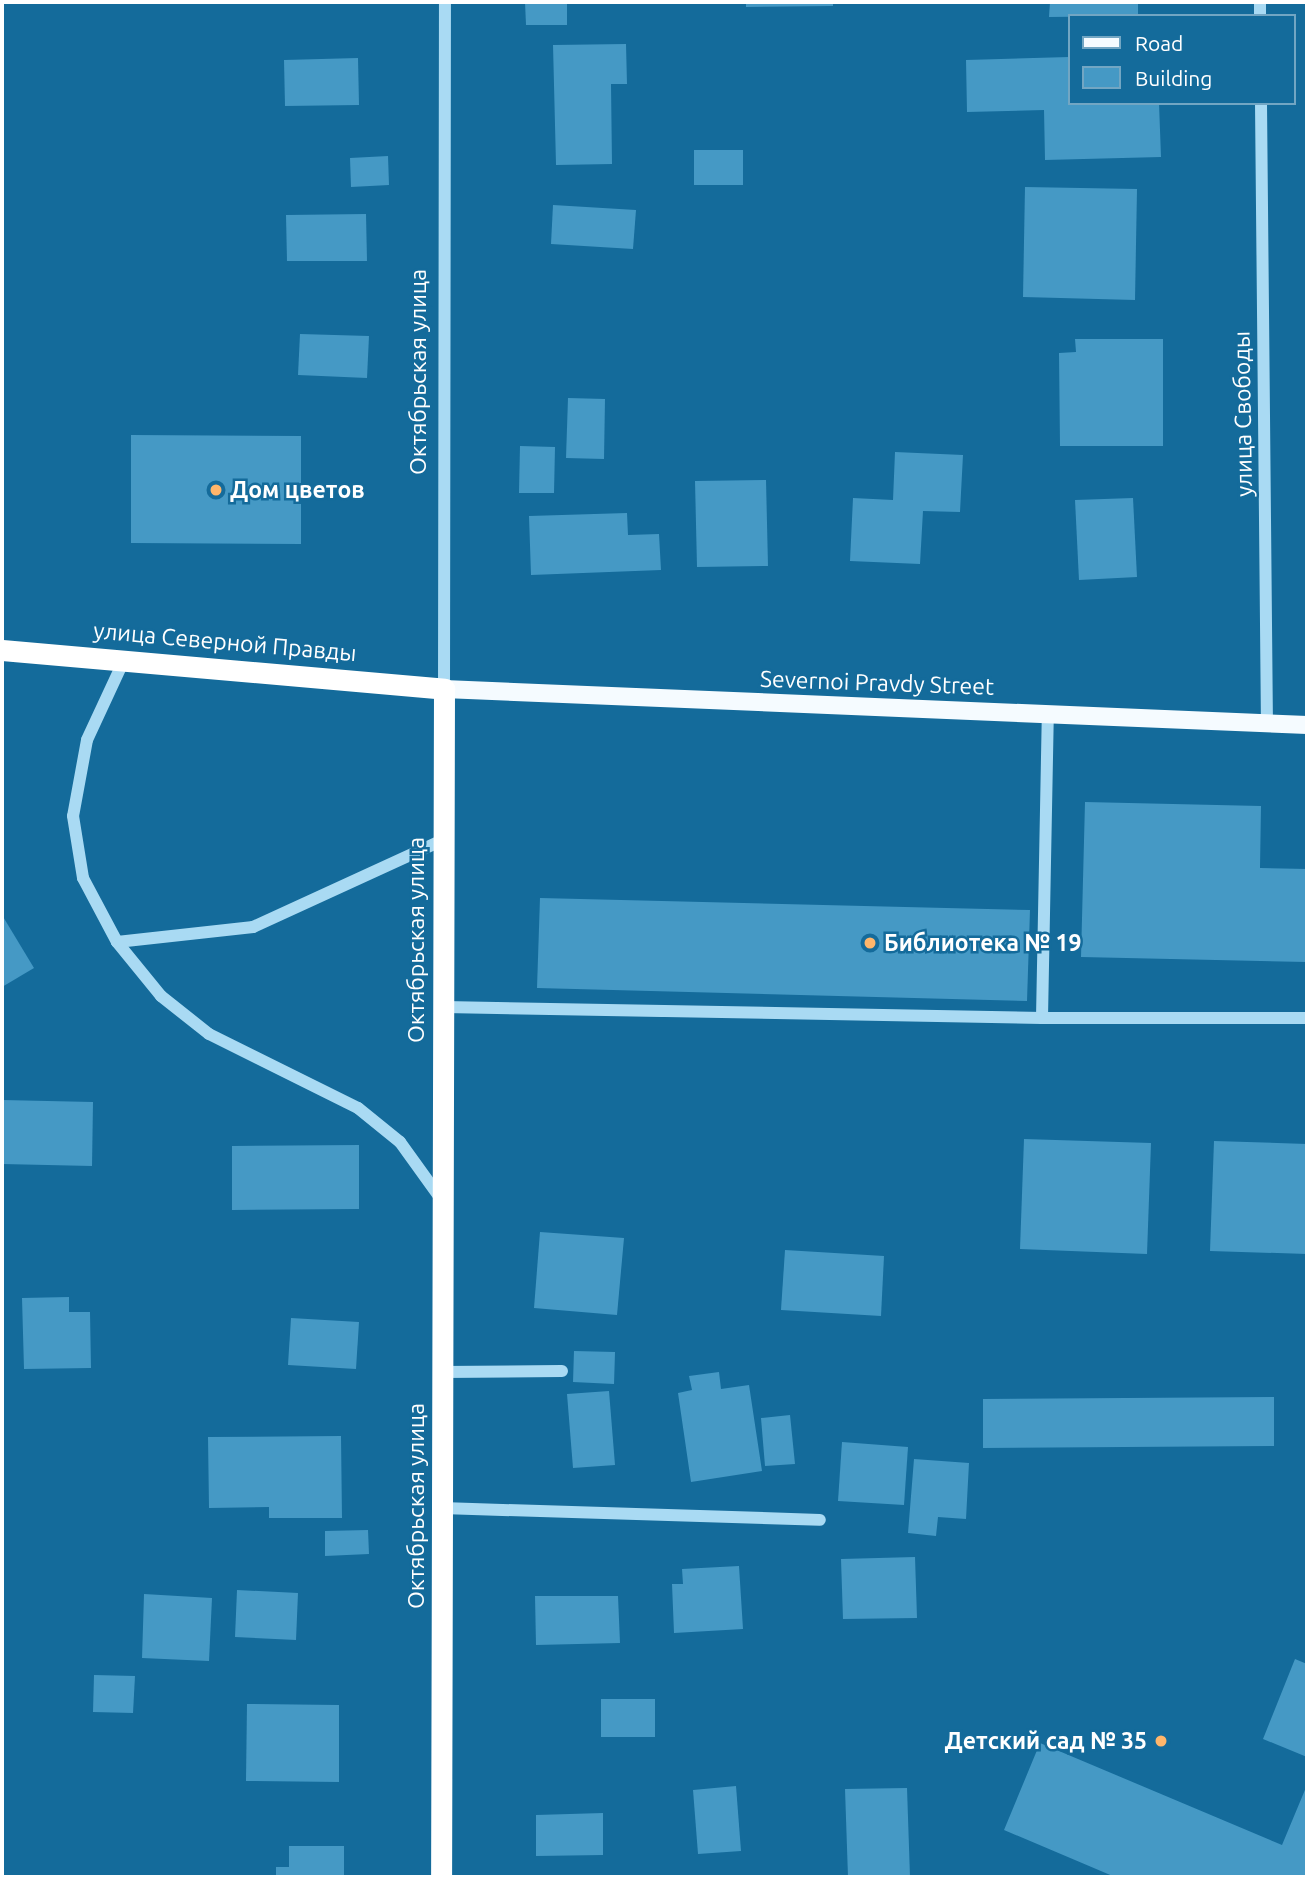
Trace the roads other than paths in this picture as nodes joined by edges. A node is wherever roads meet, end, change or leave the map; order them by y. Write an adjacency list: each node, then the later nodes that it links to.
1 (445, 2): 5 (street, Октябрьская улица)
2 (1261, 105): 7 (street, улица Свободы)
3 (2, 650): 4 (highway, улица Северной Правды)
4 (125, 659): 5 (highway, улица Северной Правды); 10 (street)
5 (444, 689): 6 (main road, Severnoi Pravdy Street); 9 (highway, Октябрьская улица)
6 (1048, 715): 7 (main road, Severnoi Pravdy Street); 12 (street)
7 (1267, 725): 8 (main road, Severnoi Pravdy Street)
8 (1307, 725)
9 (442, 841): 10 (street); 11 (highway, Октябрьская улица)
10 (117, 942): 14 (street)
11 (443, 1007): 12 (street); 14 (highway, Октябрьская улица)
12 (1042, 1018): 13 (street)
13 (1307, 1018)
14 (442, 1200): 16 (highway, Октябрьская улица)
15 (562, 1371): 16 (street)
16 (442, 1372): 17 (highway, Октябрьская улица)
17 (442, 1508): 18 (street); 19 (highway, Октябрьская улица)
18 (820, 1520)
19 (441, 1877)

